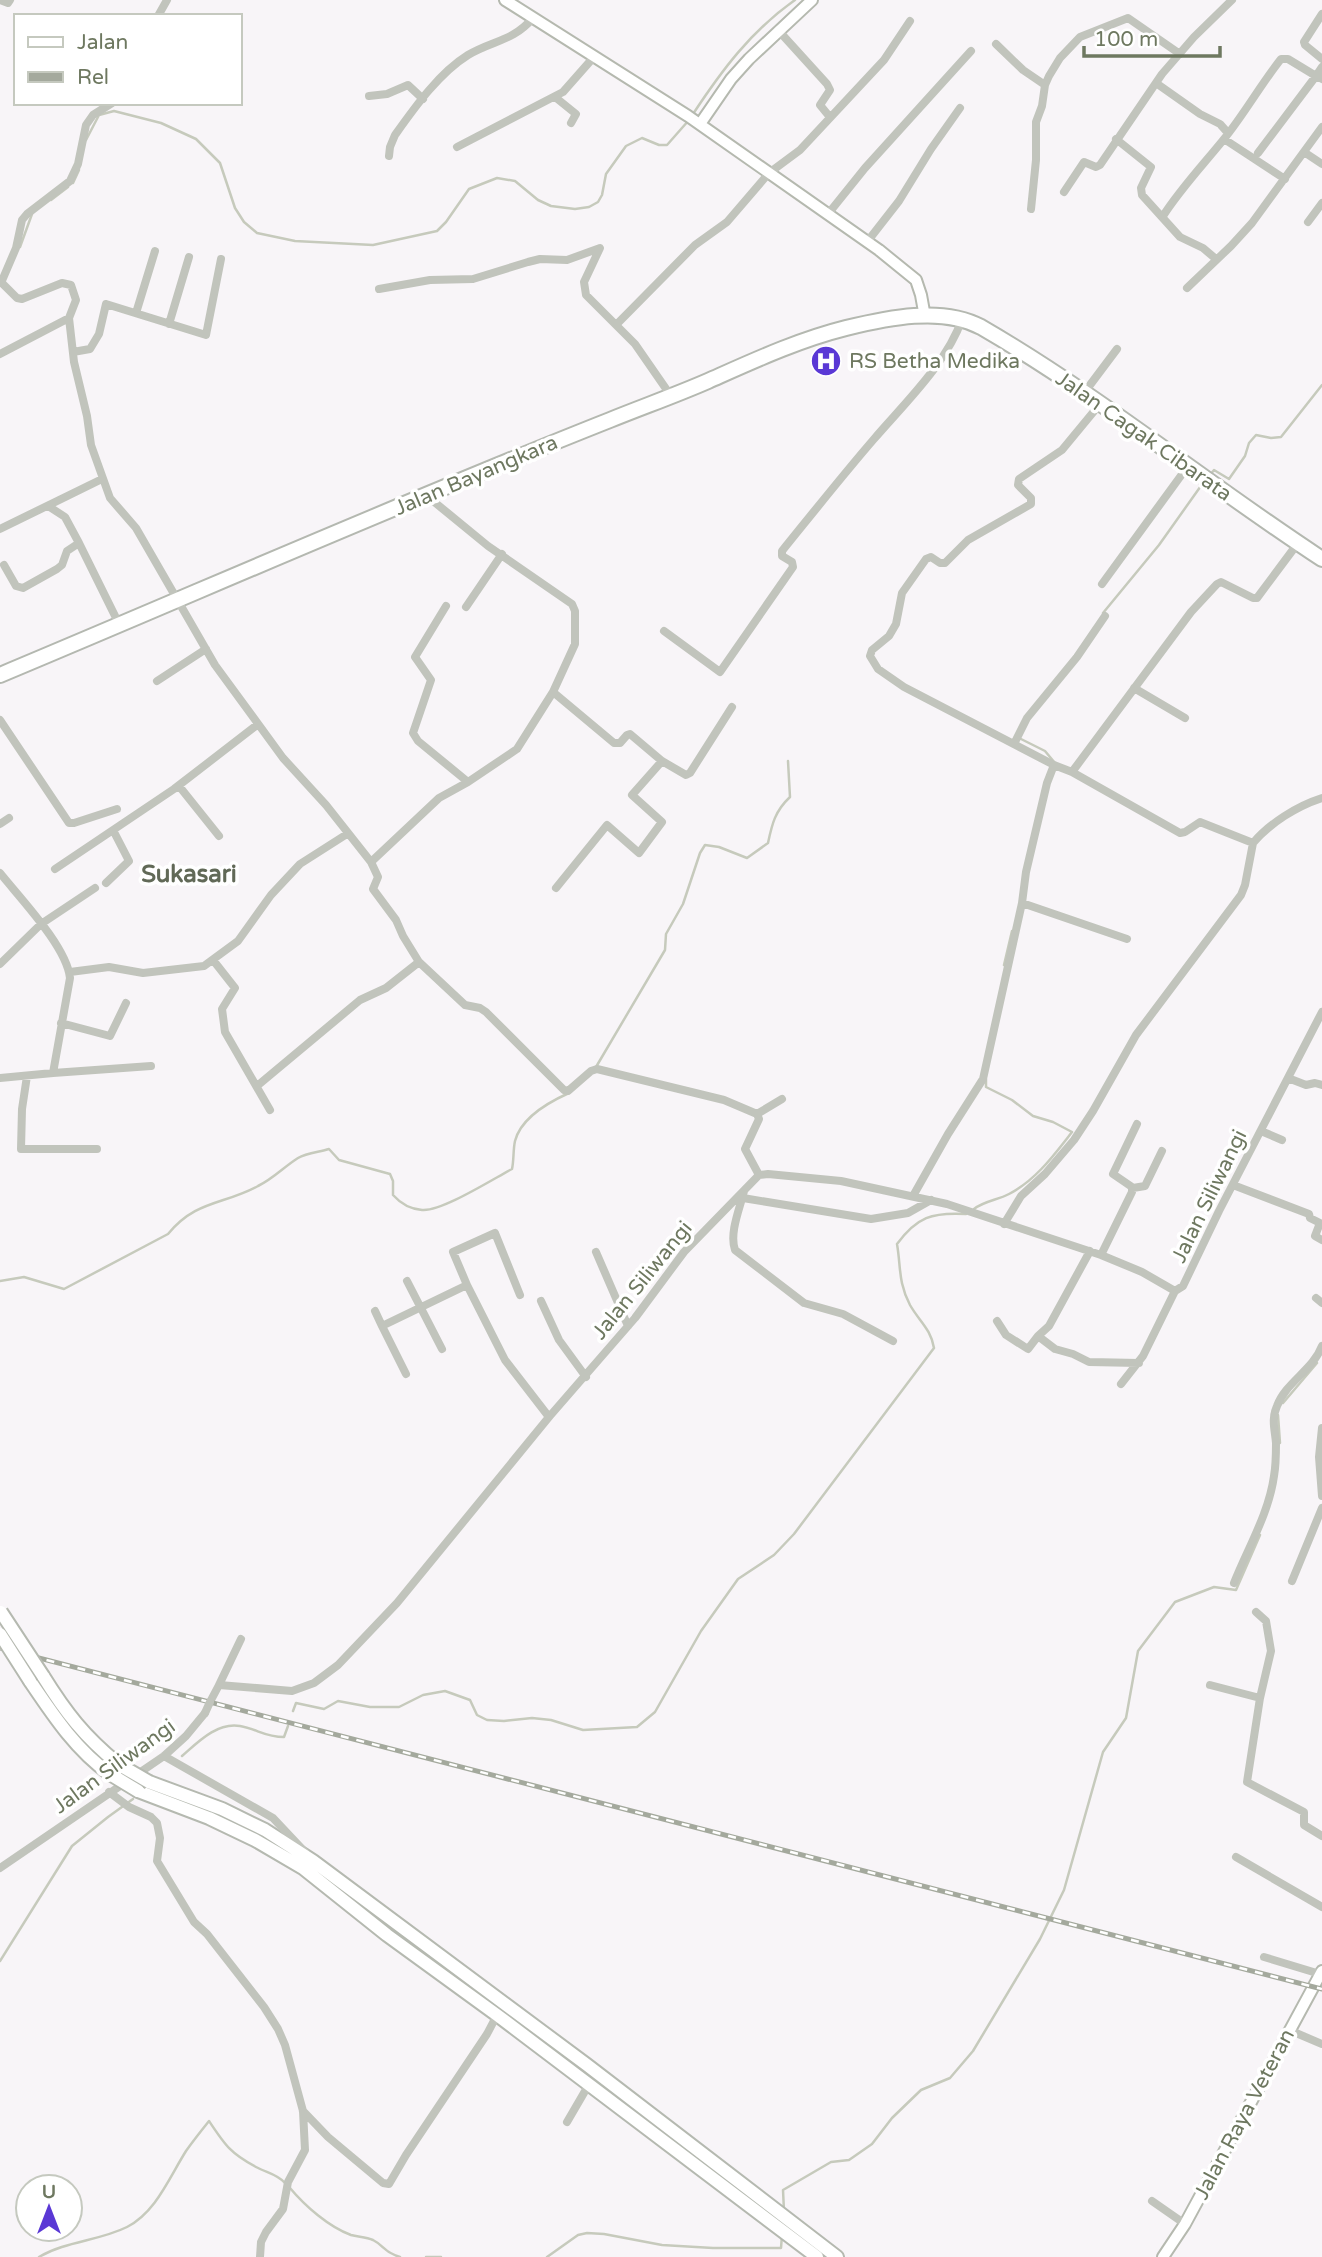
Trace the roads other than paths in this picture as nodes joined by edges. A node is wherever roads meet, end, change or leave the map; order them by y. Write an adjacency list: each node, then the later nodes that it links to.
1 (0, 0): 2 (street)
2 (10, 0)
3 (812, 0): 9 (street)
4 (1232, 0): 12 (street)
5 (511, 1): 7 (street)
6 (1322, 14): 14 (street)
7 (533, 18): 13 (street); 21 (street)
8 (910, 21): 24 (street)
9 (778, 30): 24 (street); 26 (street)
10 (996, 44): 18 (street)
11 (971, 51): 40 (street)
12 (1180, 54): 17 (street); 18 (street)
13 (593, 58): 20 (street); 26 (street)
14 (1322, 59)
15 (1322, 67): 16 (street)
16 (1319, 78): 28 (street); 32 (street)
17 (1156, 83): 28 (street); 29 (street)
18 (1045, 85): 39 (street)
19 (369, 96): 21 (street)
20 (555, 97): 25 (street); 30 (street)
21 (423, 99): 33 (street)
22 (109, 105): 48 (street)
23 (960, 108): 43 (street)
24 (829, 116): 35 (street)
25 (571, 123)
26 (700, 124): 35 (street)
27 (1322, 127): 31 (street)
28 (1226, 136): 36 (street); 41 (street)
29 (1116, 139): 37 (street); 41 (street)
30 (457, 147)
31 (1304, 152): 34 (street); 36 (street)
32 (1258, 153)
33 (389, 156)
34 (1322, 164)
35 (769, 173): 40 (street); 56 (street)
36 (1285, 179): 46 (street)
37 (1064, 192)
38 (1322, 203): 42 (street)
39 (1031, 209)
40 (828, 214): 43 (street)
41 (1163, 216): 46 (street)
42 (1308, 222)
43 (867, 242): 52 (street)
44 (155, 251): 51 (street)
45 (189, 257): 55 (street)
46 (1216, 259): 49 (street)
47 (221, 260): 55 (street)
48 (1, 282): 53 (street)
49 (1187, 288)
50 (379, 289): 56 (street)
51 (136, 313): 55 (street); 58 (street)
52 (925, 317): 54 (highway, Jalan Bayangkara); 61 (highway, Jalan Bayangkara)
53 (69, 318): 58 (street); 59 (street)
54 (962, 319): 60 (highway, Jalan Cagak Cibarata); 79 (street)
55 (169, 324)
56 (616, 325): 61 (street)
57 (1117, 349): 60 (street)
58 (73, 352): 64 (street)
59 (0, 354)
60 (1084, 393): 62 (highway, Jalan Cagak Cibarata)
61 (671, 396): 65 (highway, Jalan Bayangkara)
62 (1100, 404): 63 (highway, Jalan Cagak Cibarata); 89 (street)
63 (1188, 466): 69 (highway, Jalan Cagak Cibarata); 73 (street)
64 (102, 480): 66 (street); 74 (street)
65 (428, 496): 70 (street); 74 (highway, Jalan Bayangkara)
66 (48, 506): 67 (street); 68 (street)
67 (0, 529)
68 (79, 543): 72 (street); 78 (street)
69 (1298, 543): 71 (highway, Jalan Cagak Cibarata); 83 (street)
70 (502, 554): 76 (street); 84 (street)
71 (1322, 559)
72 (4, 565)
73 (1102, 584)
74 (179, 600): 78 (highway, Jalan Bayangkara); 80 (street)
75 (446, 606): 93 (street)
76 (466, 607)
77 (1105, 616): 89 (street)
78 (120, 626): 81 (highway, Jalan Bayangkara)
79 (664, 631)
80 (206, 649): 82 (street); 88 (street)
81 (0, 675)
82 (157, 681)
83 (1135, 688): 86 (street); 92 (street)
84 (553, 692): 90 (street); 93 (street)
85 (732, 707): 90 (street)
86 (1185, 718)
87 (0, 720): 96 (street)
88 (257, 725): 94 (street); 100 (street)
89 (1014, 744): 91 (street)
90 (662, 761): 108 (street)
91 (1054, 765): 92 (street); 109 (street)
92 (1072, 772): 102 (street)
93 (468, 782): 103 (street)
94 (179, 786): 99 (street); 101 (street)
95 (1322, 798): 102 (street)
96 (117, 809)
97 (9, 818): 98 (street)
98 (0, 824)
99 (113, 830): 104 (street); 106 (street)
100 (347, 834): 103 (street); 112 (street)
101 (219, 836)
102 (1253, 843): 140 (street)
103 (371, 862): 113 (street)
104 (55, 869)
105 (0, 873): 110 (street)
106 (106, 883)
107 (95, 888): 110 (street)
108 (556, 888)
109 (1022, 904): 111 (street); 138 (street)
110 (41, 924): 114 (street); 115 (street)
111 (1127, 939)
112 (214, 960): 115 (street); 125 (street)
113 (419, 961): 125 (street); 128 (street)
114 (0, 964)
115 (69, 972): 118 (street)
116 (126, 1003): 118 (street)
117 (1322, 1012): 123 (street, Jalan Siliwangi)
118 (61, 1023): 120 (street)
119 (151, 1066): 120 (street)
120 (53, 1073): 121 (street)
121 (27, 1076): 122 (street); 132 (street)
122 (0, 1078)
123 (1288, 1078): 124 (street); 130 (street, Jalan Siliwangi)
124 (1322, 1085)
125 (257, 1086): 127 (street)
126 (782, 1099): 128 (street)
127 (270, 1110)
128 (757, 1114): 134 (street)
129 (1137, 1124): 136 (street)
130 (1261, 1131): 131 (street); 135 (street, Jalan Siliwangi)
131 (1282, 1140)
132 (97, 1149)
133 (1162, 1151): 136 (street)
134 (759, 1175): 137 (street, Jalan Siliwangi); 138 (street, Jalan Siliwangi)
135 (1233, 1185): 141 (street); 147 (street, Jalan Siliwangi)
136 (1132, 1188): 144 (street)
137 (743, 1195): 139 (street); 154 (street, Jalan Siliwangi); 156 (street)
138 (913, 1196): 139 (street, Jalan Siliwangi)
139 (931, 1200): 140 (street, Jalan Siliwangi)
140 (1004, 1224): 142 (street, Jalan Siliwangi)
141 (1322, 1240)
142 (1090, 1251): 144 (street, Jalan Siliwangi); 155 (street)
143 (596, 1252): 154 (street)
144 (1101, 1255): 147 (street, Jalan Siliwangi)
145 (407, 1281): 150 (street)
146 (467, 1285): 148 (street); 150 (street); 163 (street)
147 (1175, 1291): 159 (street)
148 (520, 1295)
149 (541, 1301): 161 (street)
150 (421, 1308): 153 (street); 158 (street)
151 (375, 1311): 153 (street)
152 (998, 1321): 155 (street)
153 (382, 1326): 160 (street)
154 (628, 1326): 161 (street, Jalan Siliwangi)
155 (1038, 1336): 159 (street)
156 (893, 1341)
157 (1322, 1346): 168 (street)
158 (442, 1349)
159 (1139, 1363): 162 (street)
160 (405, 1374)
161 (586, 1377): 163 (street, Jalan Siliwangi)
162 (1121, 1384)
163 (549, 1417): 173 (street, Jalan Siliwangi)
164 (1322, 1428): 165 (street)
165 (1322, 1496)
166 (1322, 1508): 167 (street)
167 (1292, 1581)
168 (1234, 1583)
169 (0, 1611): 177 (main road, bridge)
170 (1256, 1612): 175 (street)
171 (0, 1634): 177 (main road, bridge)
172 (240, 1639): 173 (street)
173 (219, 1685): 176 (street, Jalan Siliwangi, bridge)
174 (1210, 1685): 175 (street)
175 (1260, 1698): 179 (street)
176 (164, 1756): 178 (street, Jalan Siliwangi); 181 (street)
177 (114, 1769): 181 (main road, bridge); 186 (main road, bridge)
178 (109, 1792): 182 (street, Jalan Siliwangi); 190 (street)
179 (1322, 1836)
180 (1236, 1857): 183 (street)
181 (313, 1861): 192 (main road)
182 (0, 1868)
183 (1322, 1906)
184 (1264, 1957): 185 (street)
185 (1321, 1972): 187 (street, Jalan Raya Veteran)
186 (497, 2015): 189 (main road); 190 (street)
187 (1289, 2030): 188 (street); 194 (street, Jalan Raya Veteran)
188 (1322, 2044)
189 (588, 2086): 191 (street); 192 (main road)
190 (303, 2111): 195 (street)
191 (567, 2122)
192 (695, 2158): 196 (main road); 197 (main road)
193 (1152, 2201): 194 (street)
194 (1185, 2224): 198 (street, Jalan Raya Veteran)
195 (260, 2257)
196 (817, 2257)
197 (837, 2257)
198 (1163, 2257)

